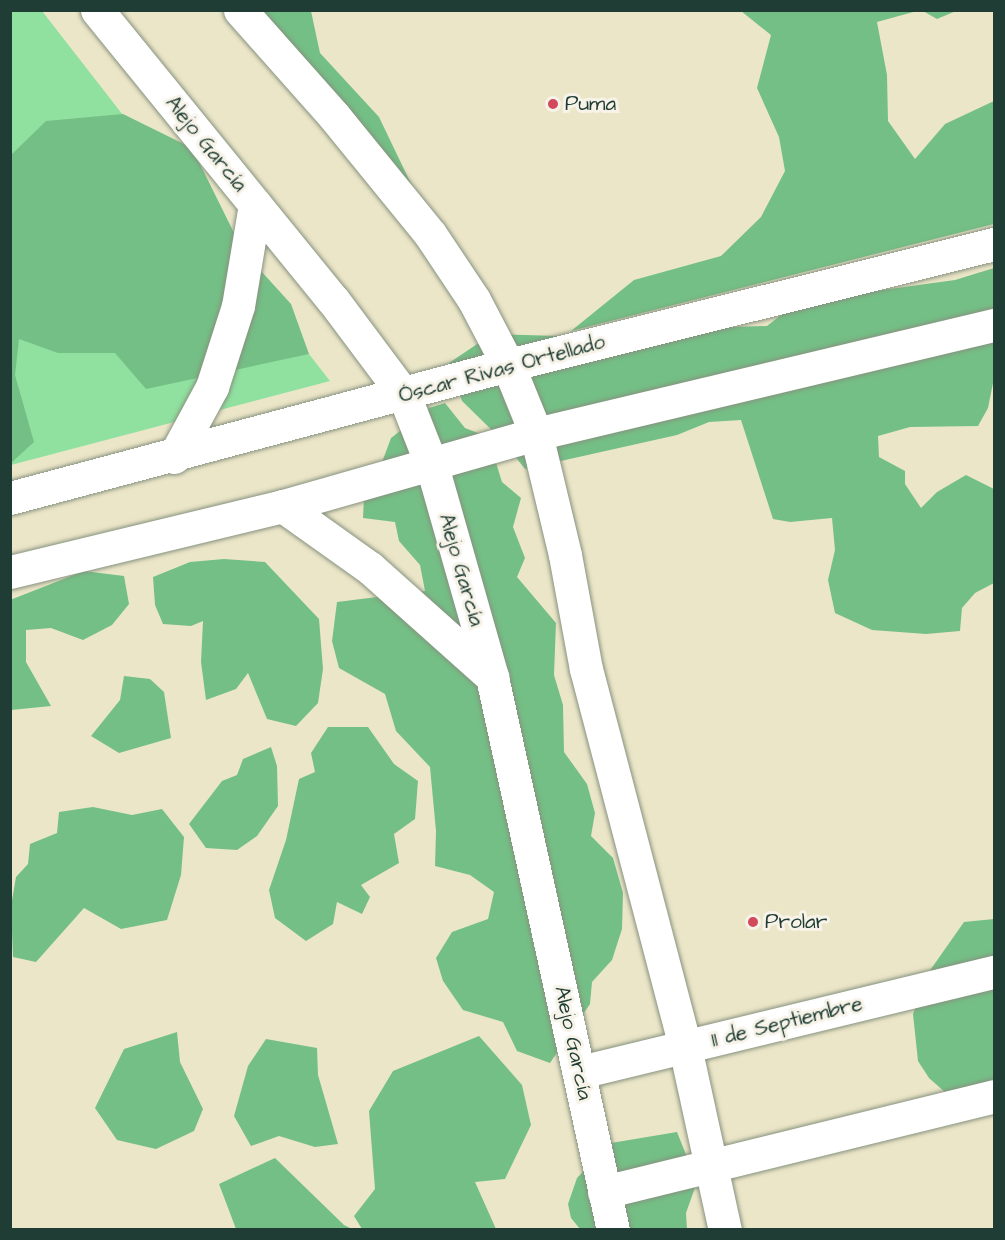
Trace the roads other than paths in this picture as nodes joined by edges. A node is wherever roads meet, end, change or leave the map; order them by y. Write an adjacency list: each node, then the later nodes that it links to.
1 (97, 10): 3 (street, Alejo García)
2 (240, 10): 6 (street)
3 (255, 204): 7 (street, Alejo García); 9 (street)
4 (994, 244): 6 (street, Óscar Rivas Ortellado)
5 (994, 325): 8 (street)
6 (508, 365): 7 (street, Óscar Rivas Ortellado); 8 (street)
7 (404, 395): 9 (street, Óscar Rivas Ortellado); 10 (street, Alejo García)
8 (536, 434): 10 (street); 16 (street)
9 (174, 457): 11 (street, Óscar Rivas Ortellado)
10 (432, 466): 12 (street); 14 (street, Alejo García)
11 (10, 498)
12 (283, 506): 13 (street); 14 (street)
13 (10, 572)
14 (492, 677): 17 (street, Alejo García)
15 (994, 972): 16 (street, 11 de Septiembre)
16 (685, 1047): 17 (street, 11 de Septiembre); 19 (street)
17 (580, 1072): 20 (street, Alejo García)
18 (994, 1096): 19 (street)
19 (711, 1166): 20 (street); 22 (street)
20 (604, 1192): 21 (street, Alejo García)
21 (613, 1230)
22 (725, 1230)

